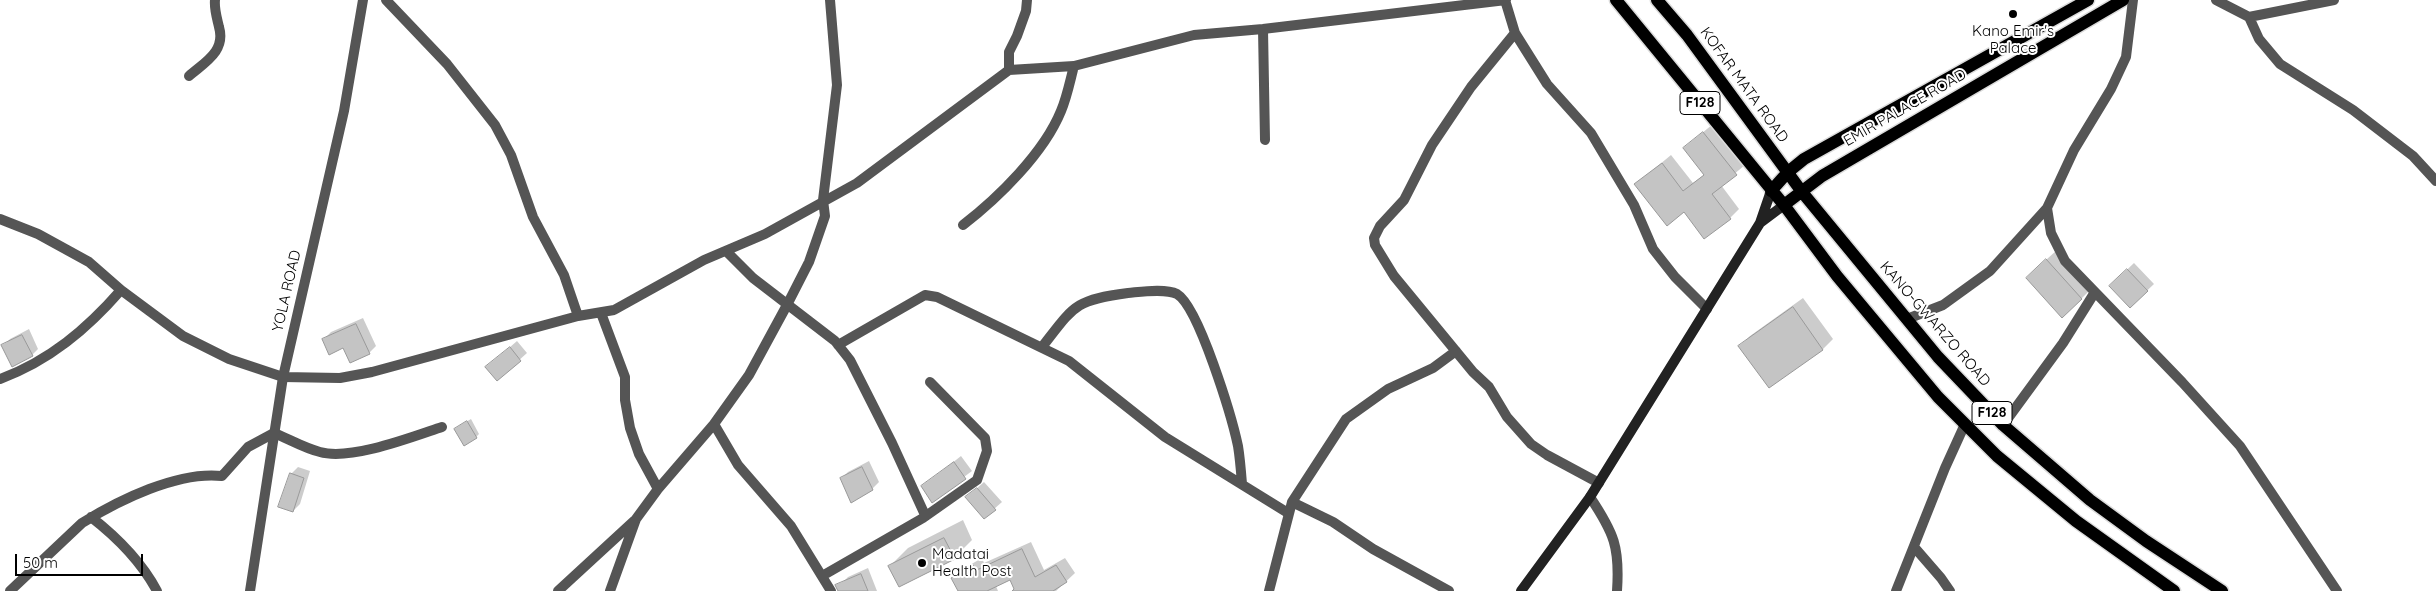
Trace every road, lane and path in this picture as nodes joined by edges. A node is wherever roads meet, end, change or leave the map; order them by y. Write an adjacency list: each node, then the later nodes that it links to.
1 (215, 0): 19 (street)
2 (363, 0): 42 (street, YOLA ROAD)
3 (386, 0): 37 (street)
4 (830, 0): 25 (street)
5 (1027, 0): 18 (street)
6 (1506, 0): 15 (street); 16 (street)
7 (1616, 0): 23 (main road, F128)
8 (1657, 0): 21 (main road, KOFAR MATA ROAD / F128)
9 (2088, 0): 21 (main road, EMIR PALACE ROAD)
10 (2123, 0): 24 (main road, EMIR PALACE ROAD)
11 (2134, 0): 27 (street)
12 (2216, 0): 14 (street)
13 (2334, 0): 14 (street)
14 (2249, 16): 22 (street)
15 (1263, 29): 17 (street); 20 (street)
16 (1515, 34): 35 (street); 41 (street)
17 (1074, 66): 18 (street); 30 (street)
18 (1009, 70): 25 (street)
19 (189, 76)
20 (1265, 140)
21 (1788, 172): 23 (main road, EMIR PALACE ROAD); 24 (main road, KOFAR MATA ROAD / F128)
22 (2436, 182)
23 (1771, 191): 26 (main road, F128); 29 (main road)
24 (1802, 192): 26 (main road, EMIR PALACE ROAD); 38 (main road, KANO-GWARZO ROAD / F128)
25 (823, 200): 31 (street); 34 (street)
26 (1784, 205): 29 (main road); 46 (main road, F128)
27 (2047, 208): 33 (street); 38 (street)
28 (0, 218): 32 (street)
29 (1760, 222): 35 (main road)
30 (963, 225)
31 (726, 251): 34 (street); 36 (street)
32 (121, 290): 42 (street); 43 (street)
33 (2095, 292): 47 (street); 75 (street)
34 (787, 304): 39 (street); 45 (street)
35 (1707, 309): 50 (main road)
36 (602, 313): 37 (street); 52 (street)
37 (578, 316): 42 (street)
38 (1907, 319): 47 (main road, KANO-GWARZO ROAD / F128)
39 (838, 345): 40 (street); 56 (street)
40 (1042, 347): 51 (street); 51 (street)
41 (1456, 351): 50 (street); 54 (street)
42 (283, 377): 49 (street, YOLA ROAD)
43 (0, 379)
44 (930, 382): 56 (street)
45 (714, 424): 52 (street); 60 (street)
46 (1965, 424): 59 (street); 73 (main road, F128)
47 (2003, 425): 74 (main road, KANO-GWARZO ROAD / F128)
48 (442, 427): 49 (street)
49 (274, 433): 57 (street); 63 (street, YOLA ROAD)
50 (1599, 483): 53 (main road)
51 (1242, 484): 55 (street)
52 (658, 489): 58 (street)
53 (1590, 497): 69 (main road); 70 (street)
54 (1292, 502): 55 (street); 68 (street)
55 (1288, 513): 67 (street)
56 (925, 515): 60 (street)
57 (91, 517): 61 (street); 62 (street)
58 (636, 519): 64 (street); 65 (street)
59 (1915, 548): 71 (street); 72 (street)
60 (822, 576): 66 (street)
61 (10, 591)
62 (158, 591)
63 (250, 591)
64 (558, 591)
65 (610, 591)
66 (831, 591)
67 (1268, 591)
68 (1449, 591)
69 (1521, 591)
70 (1618, 591)
71 (1896, 591)
72 (1950, 591)
73 (2174, 591)
74 (2222, 591)
75 (2337, 591)

